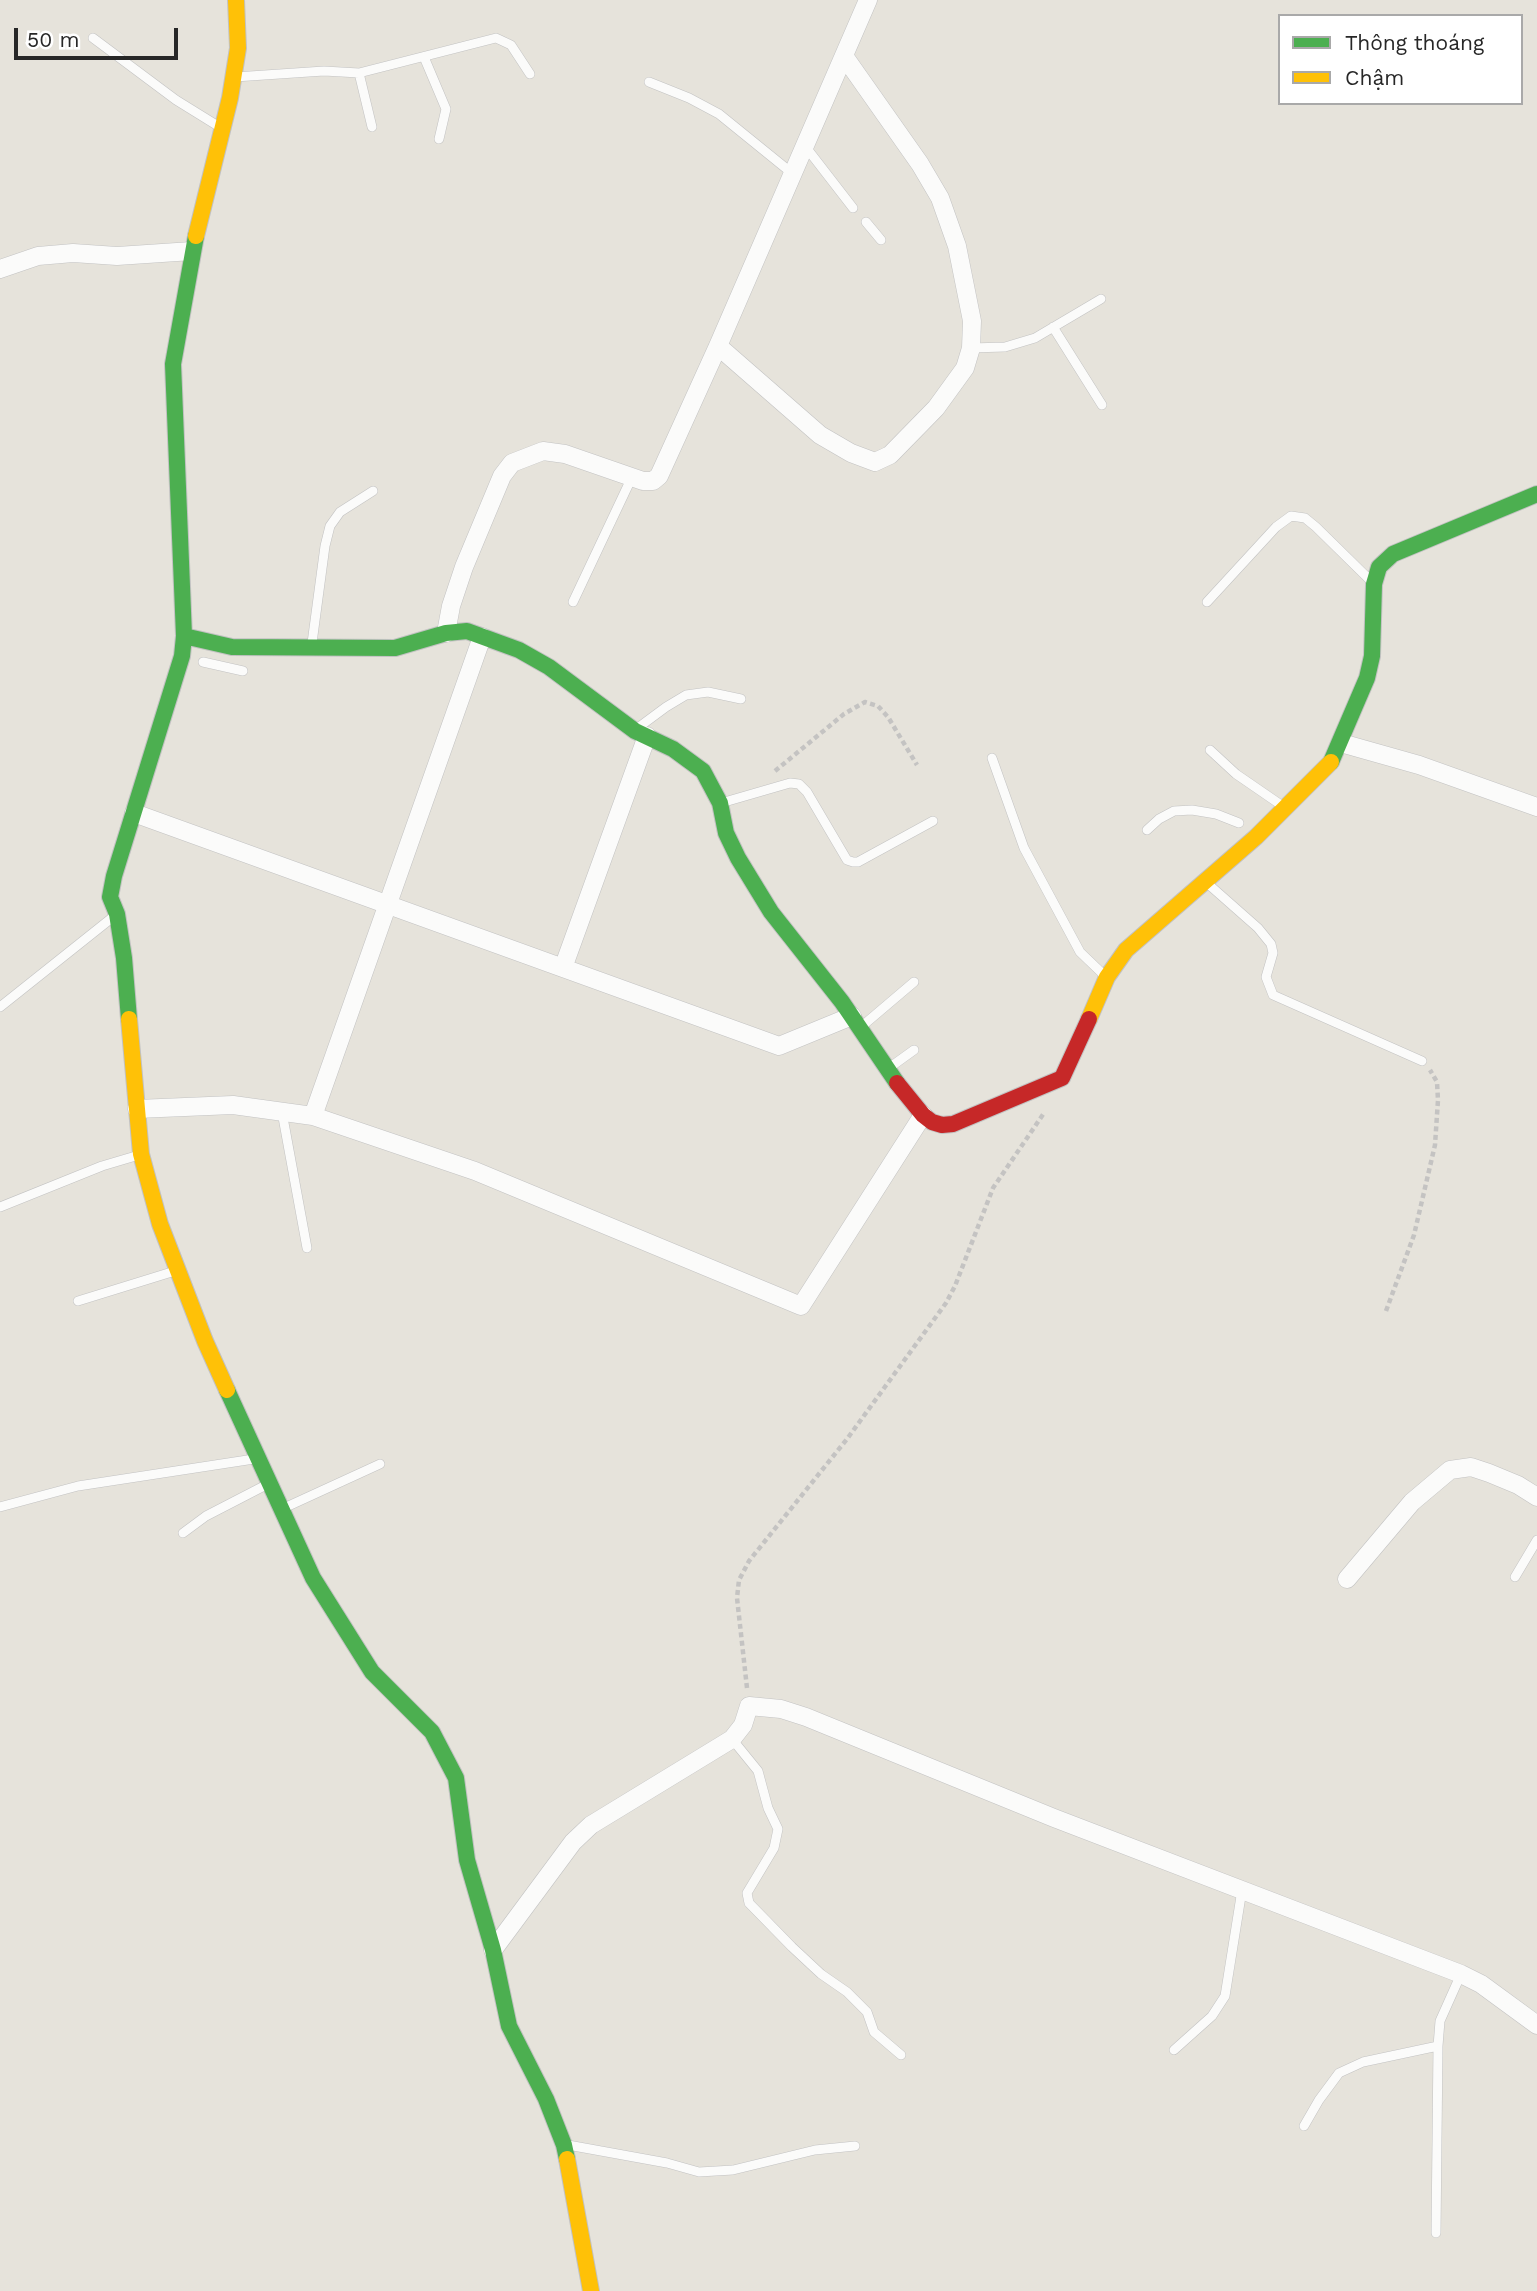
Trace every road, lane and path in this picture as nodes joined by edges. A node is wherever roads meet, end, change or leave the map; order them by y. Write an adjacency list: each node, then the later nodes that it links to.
1 (236, 0): 8 (street)
2 (868, 0): 4 (street)
3 (93, 38): 11 (lane)
4 (844, 56): 13 (street); 23 (street)
5 (424, 57): 6 (lane); 7 (lane); 12 (lane)
6 (359, 73): 8 (lane); 10 (lane)
7 (530, 74)
8 (233, 77): 11 (street)
9 (649, 82): 14 (lane)
10 (372, 127)
11 (223, 129): 18 (street)
12 (439, 139)
13 (805, 146): 14 (street); 15 (lane)
14 (793, 174): 22 (street)
15 (853, 208)
16 (866, 222): 17 (lane)
17 (881, 240)
18 (192, 251): 19 (street); 32 (street)
19 (0, 269)
20 (1101, 299): 21 (lane)
21 (1053, 327): 23 (lane); 24 (lane)
22 (718, 346): 23 (street); 25 (street)
23 (971, 348)
24 (1102, 405)
25 (632, 477): 29 (lane); 31 (street)
26 (373, 491): 34 (lane)
27 (1537, 494): 28 (street)
28 (1374, 584): 30 (lane); 39 (street)
29 (573, 602)
30 (1207, 602)
31 (446, 633): 33 (street); 34 (street)
32 (184, 636): 34 (street); 47 (street)
33 (482, 636): 38 (street); 52 (street)
34 (312, 649)
35 (203, 662): 36 (lane)
36 (243, 671)
37 (741, 699): 38 (lane)
38 (641, 733): 44 (street); 54 (street)
39 (1341, 743): 45 (street); 46 (street)
40 (1210, 750): 46 (lane)
41 (992, 758): 55 (lane)
42 (917, 765): 43 (path)
43 (774, 772)
44 (720, 803): 48 (lane); 58 (street)
45 (1537, 807)
46 (1286, 808): 51 (street)
47 (134, 813): 52 (street); 53 (street)
48 (933, 821)
49 (1239, 823): 50 (lane)
50 (1147, 830)
51 (1204, 880): 55 (street); 60 (lane)
52 (388, 905): 54 (street); 66 (street)
53 (117, 914): 57 (lane); 63 (street)
54 (563, 968): 58 (street)
55 (1107, 977): 65 (street)
56 (914, 982): 58 (lane)
57 (0, 1007)
58 (856, 1022): 61 (street)
59 (914, 1051): 61 (lane)
60 (1422, 1061): 72 (path)
61 (887, 1069): 65 (street)
62 (1047, 1107): 83 (path)
63 (137, 1108): 64 (street); 67 (street)
64 (282, 1112): 66 (street); 69 (lane)
65 (923, 1115): 66 (street)
66 (313, 1116)
67 (141, 1154): 68 (lane); 70 (street)
68 (0, 1208)
69 (307, 1248)
70 (177, 1270): 71 (lane); 73 (street)
71 (78, 1301)
72 (1386, 1311)
73 (259, 1458): 75 (street); 77 (lane)
74 (380, 1464): 78 (lane)
75 (271, 1483): 78 (street); 79 (lane)
76 (1537, 1497): 82 (street)
77 (0, 1507)
78 (282, 1508): 86 (street)
79 (183, 1532)
80 (1537, 1540): 81 (lane)
81 (1515, 1577)
82 (1347, 1579)
83 (749, 1706): 84 (street); 85 (street)
84 (732, 1739): 86 (street); 91 (lane)
85 (1242, 1890): 87 (street); 90 (lane)
86 (493, 1950): 93 (street)
87 (1461, 1974): 88 (street); 89 (lane)
88 (1537, 2025)
89 (1438, 2046): 92 (lane); 95 (lane)
90 (1174, 2050)
91 (901, 2055)
92 (1304, 2126)
93 (564, 2145): 94 (lane); 96 (street)
94 (855, 2146)
95 (1436, 2232)
96 (590, 2284)

